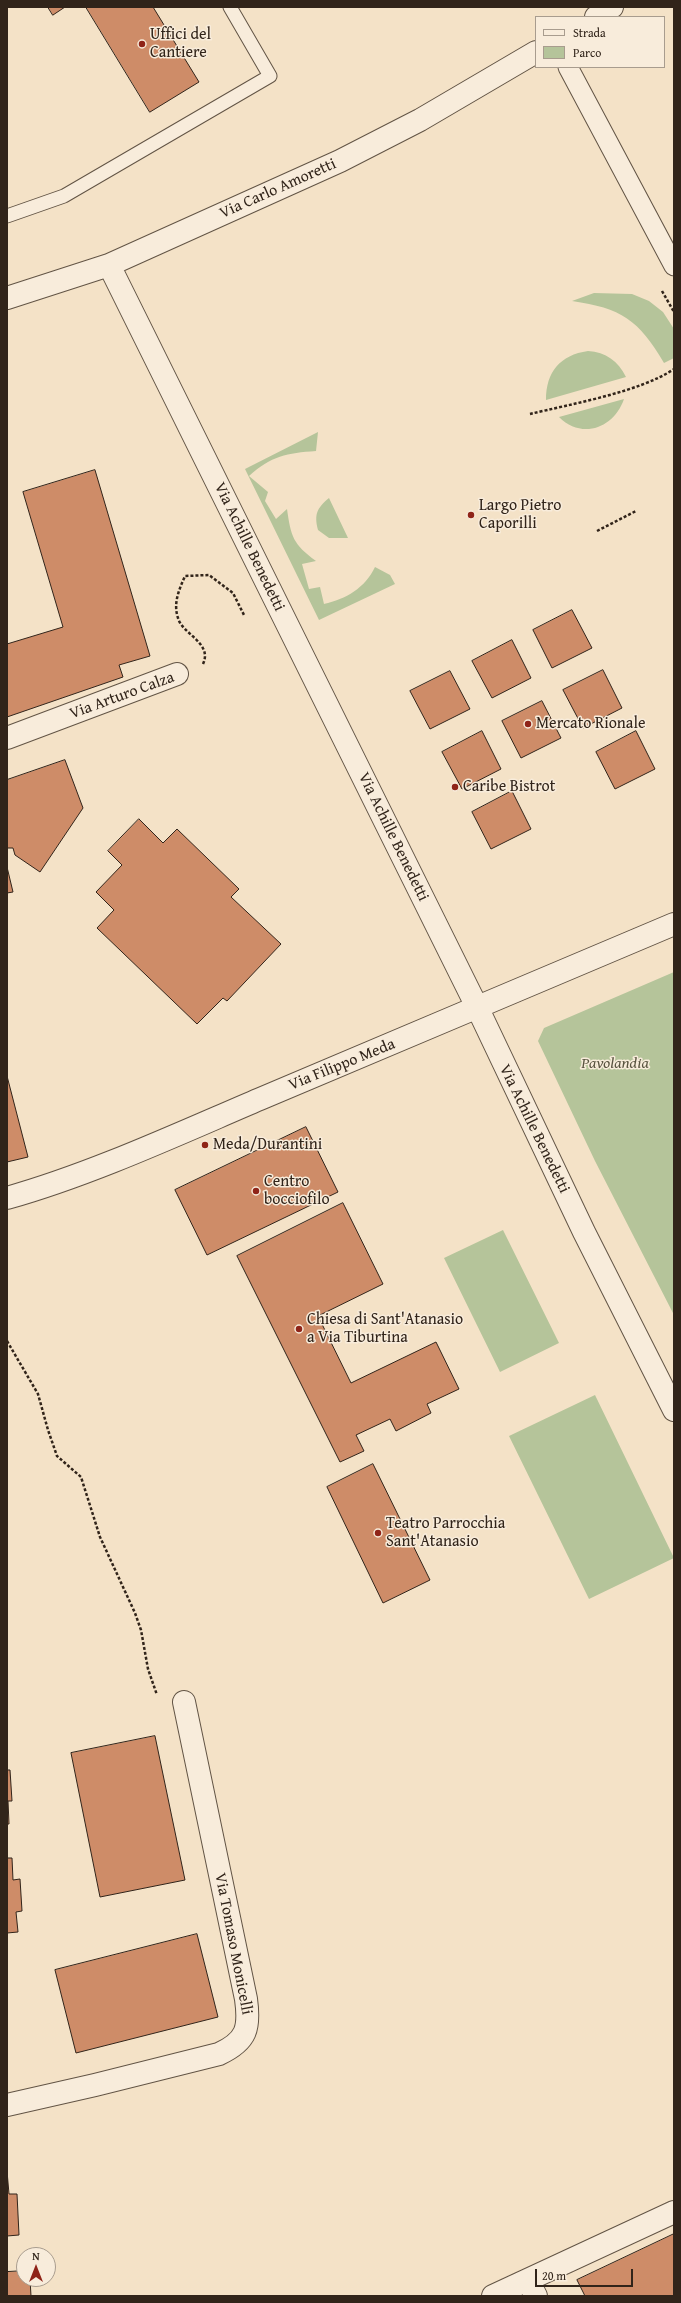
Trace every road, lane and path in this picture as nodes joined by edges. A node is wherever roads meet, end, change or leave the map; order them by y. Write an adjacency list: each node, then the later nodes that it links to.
1 (230, 7): 6 (lane)
2 (612, 7): 3 (street)
3 (598, 16)
4 (535, 53): 7 (street, Via Carlo Amoretti)
5 (569, 68): 8 (street)
6 (7, 216)
7 (109, 264): 9 (street, Via Carlo Amoretti); 18 (street, Via Achille Benedetti)
8 (674, 266)
9 (7, 298)
10 (674, 369): 11 (path)
11 (530, 414)
12 (636, 511): 13 (path)
13 (596, 531)
14 (244, 614): 15 (path, Via Arturo Calza)
15 (177, 674): 16 (street, Via Arturo Calza)
16 (7, 738)
17 (674, 924): 18 (street, Via Filippo Meda)
18 (478, 1009): 19 (street, Via Filippo Meda); 21 (street, Via Achille Benedetti)
19 (7, 1198)
20 (7, 1342): 22 (path)
21 (674, 1410)
22 (184, 1702): 23 (street, Via Tomaso Monicelli)
23 (7, 2104)
24 (674, 2212): 25 (street)
25 (532, 2288): 26 (street)
26 (493, 2296)

